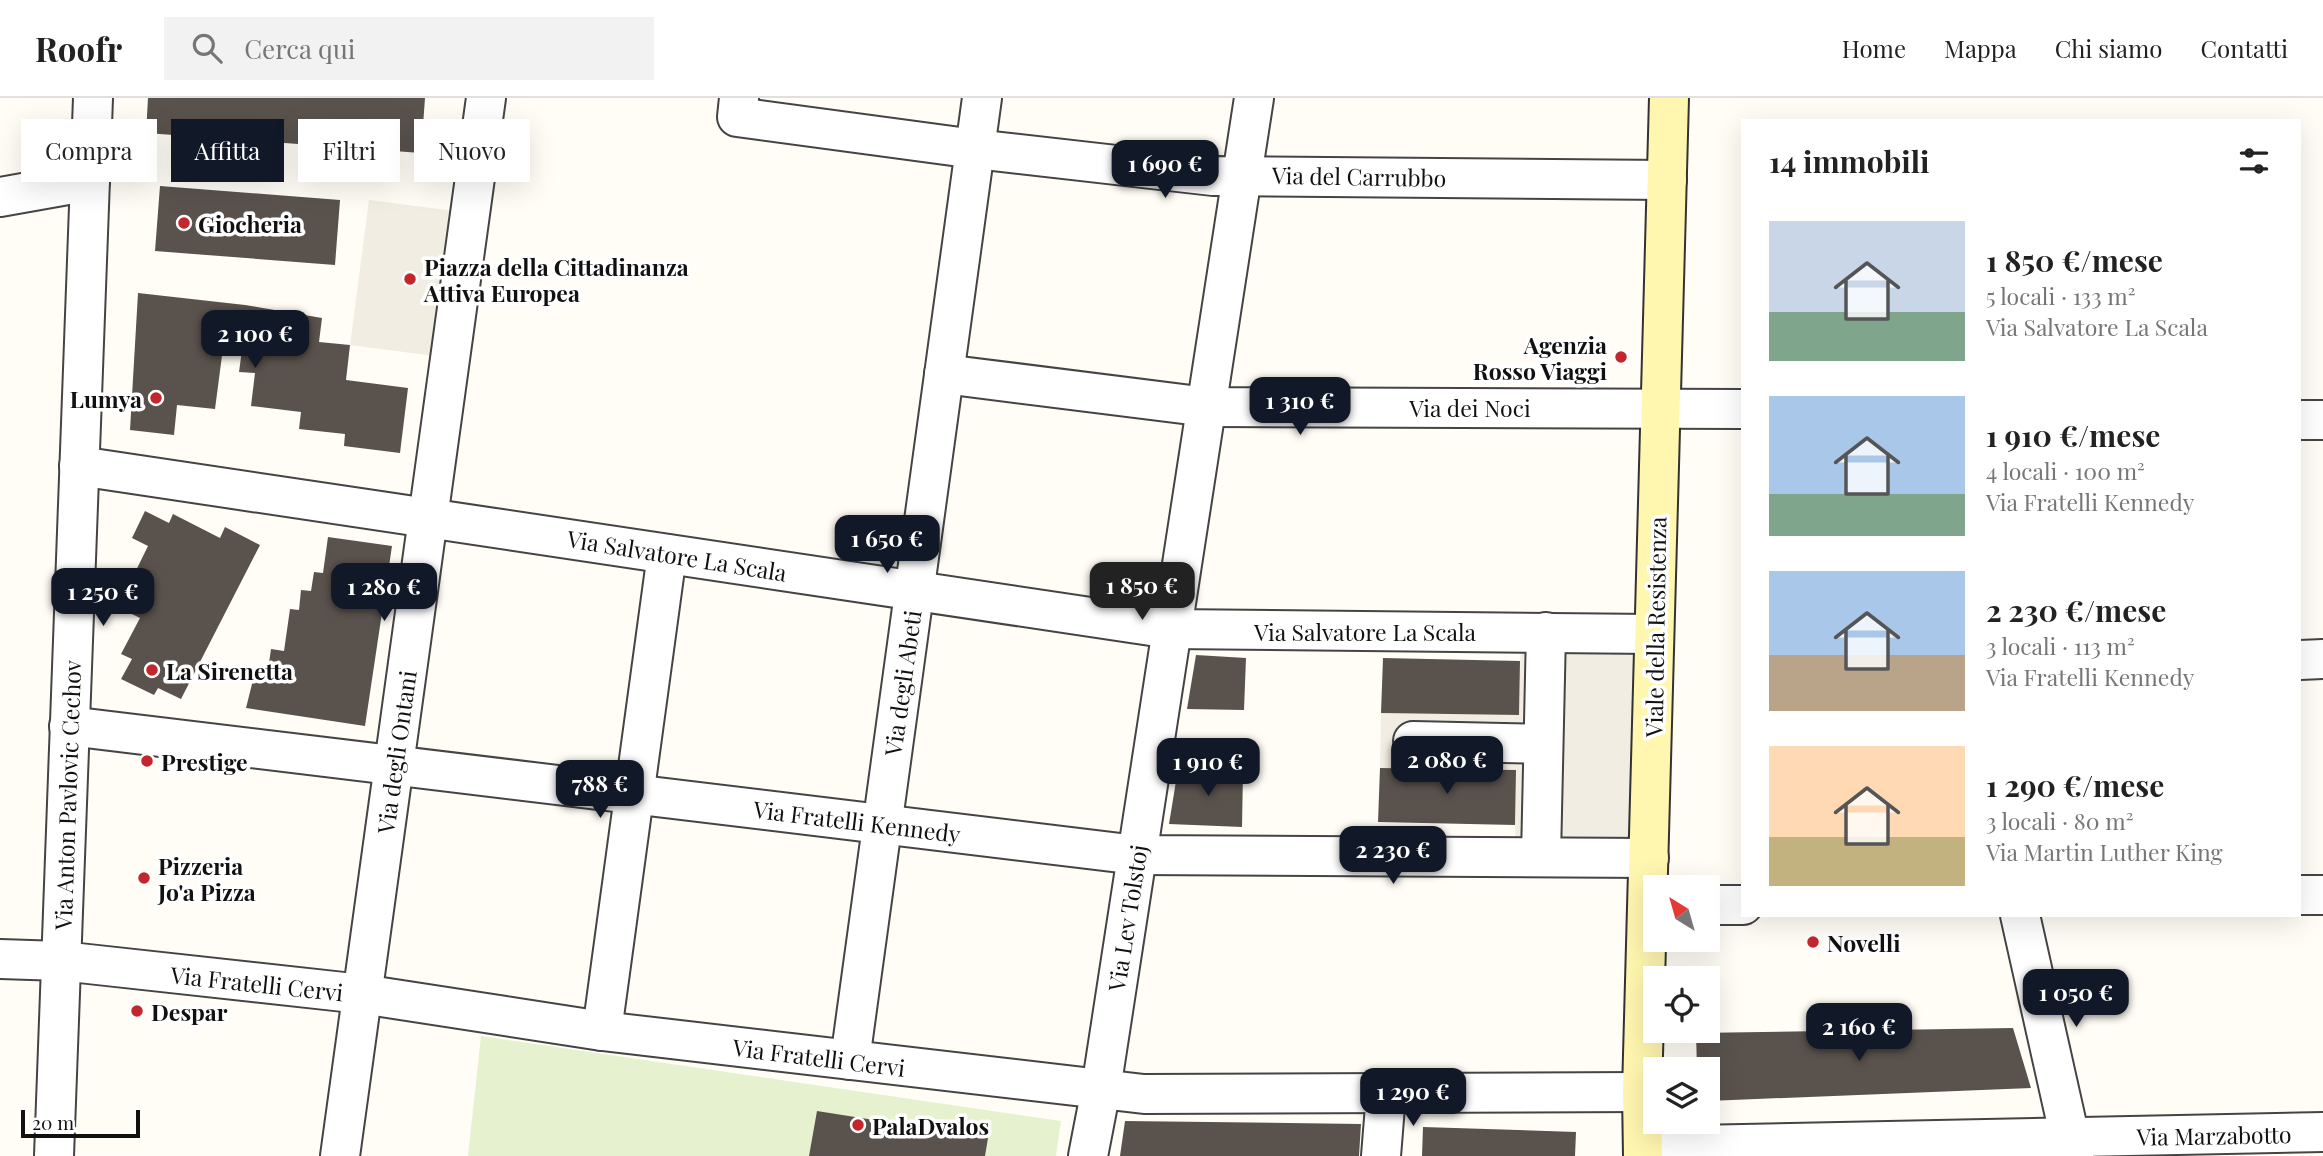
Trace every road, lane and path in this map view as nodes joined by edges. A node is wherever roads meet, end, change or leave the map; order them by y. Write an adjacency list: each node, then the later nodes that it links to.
1 (93, 98): 7 (street, Via Anton Pavlovic Cechov)
2 (486, 98): 21 (street, Via degli Ontani)
3 (739, 98): 8 (street, Via del Carrubbo)
4 (982, 98): 8 (street, Via degli Abeti)
5 (1254, 98): 9 (street, Via Lev Tolstoj)
6 (1669, 98): 10 (street, Viale della Resistenza)
7 (92, 119)
8 (975, 149): 9 (street, Via del Carrubbo); 14 (street, Via degli Abeti)
9 (1242, 174): 10 (street, Via del Carrubbo); 15 (street, Via Lev Tolstoj)
10 (1667, 180): 16 (street, Viale della Resistenza)
11 (84, 182): 13 (street)
12 (90, 182): 20 (street, Via Anton Pavlovic Cechov)
13 (0, 197)
14 (944, 374): 15 (street, Via dei Noci); 23 (street, Via degli Abeti)
15 (1207, 407): 16 (street, Via dei Noci); 24 (street, Via Lev Tolstoj)
16 (1661, 407): 17 (street, Via dei Noci); 26 (street, Viale della Resistenza)
17 (1741, 409)
18 (2301, 420): 19 (street)
19 (2323, 421)
20 (79, 466): 21 (street, Via Salvatore La Scala); 29 (street, Via Anton Pavlovic Cechov)
21 (428, 518): 22 (street, Via Salvatore La Scala); 32 (street, Via degli Ontani)
22 (667, 554): 23 (street, Via Salvatore La Scala); 33 (street)
23 (915, 591): 24 (street, Via Salvatore La Scala); 34 (street, Via degli Abeti)
24 (1171, 629): 25 (street, Via Salvatore La Scala); 35 (street, Via Lev Tolstoj)
25 (1546, 632): 26 (street, Via Salvatore La Scala); 31 (street)
26 (1654, 634): 37 (street, Viale della Resistenza)
27 (2323, 659): 28 (street)
28 (2301, 660)
29 (69, 726): 32 (street, Via Fratelli Kennedy); 46 (street, Via Anton Pavlovic Cechov)
30 (1413, 741): 31 (street)
31 (1543, 744): 36 (street)
32 (394, 765): 33 (street, Via Fratelli Kennedy); 47 (street, Via degli Ontani)
33 (635, 794): 34 (street, Via Fratelli Kennedy); 48 (street)
34 (883, 825): 35 (street, Via Fratelli Kennedy); 49 (street, Via degli Abeti)
35 (1137, 855): 36 (street, Via Fratelli Kennedy); 50 (street, Via Lev Tolstoj)
36 (1541, 857): 37 (street, Via Fratelli Kennedy)
37 (1649, 858): 38 (street, Viale della Resistenza)
38 (1650, 875)
39 (2301, 895): 40 (street)
40 (2323, 895)
41 (1720, 905): 42 (street)
42 (1741, 905)
43 (2020, 917): 54 (street)
44 (1650, 952): 51 (street, Viale della Resistenza)
45 (0, 959): 46 (street, Via Fratelli Cervi)
46 (61, 961): 47 (street, Via Fratelli Cervi); 56 (street, Via Anton Pavlovic Cechov)
47 (362, 995): 48 (street, Via Fratelli Cervi); 57 (street, Via degli Ontani)
48 (602, 1031): 49 (street, Via Fratelli Cervi)
49 (850, 1060): 50 (street, Via Fratelli Cervi)
50 (1101, 1089): 52 (street, Via Fratelli Cervi); 58 (street, Via Lev Tolstoj)
51 (1642, 1092): 52 (street, Via Fratelli Cervi); 55 (street, Viale della Resistenza)
52 (1386, 1094): 59 (street)
53 (2323, 1132): 54 (street, Via Marzabotto)
54 (2072, 1147): 55 (street, Via Marzabotto)
55 (1643, 1151)
56 (54, 1156)
57 (340, 1156)
58 (1088, 1156)
59 (1381, 1156)

